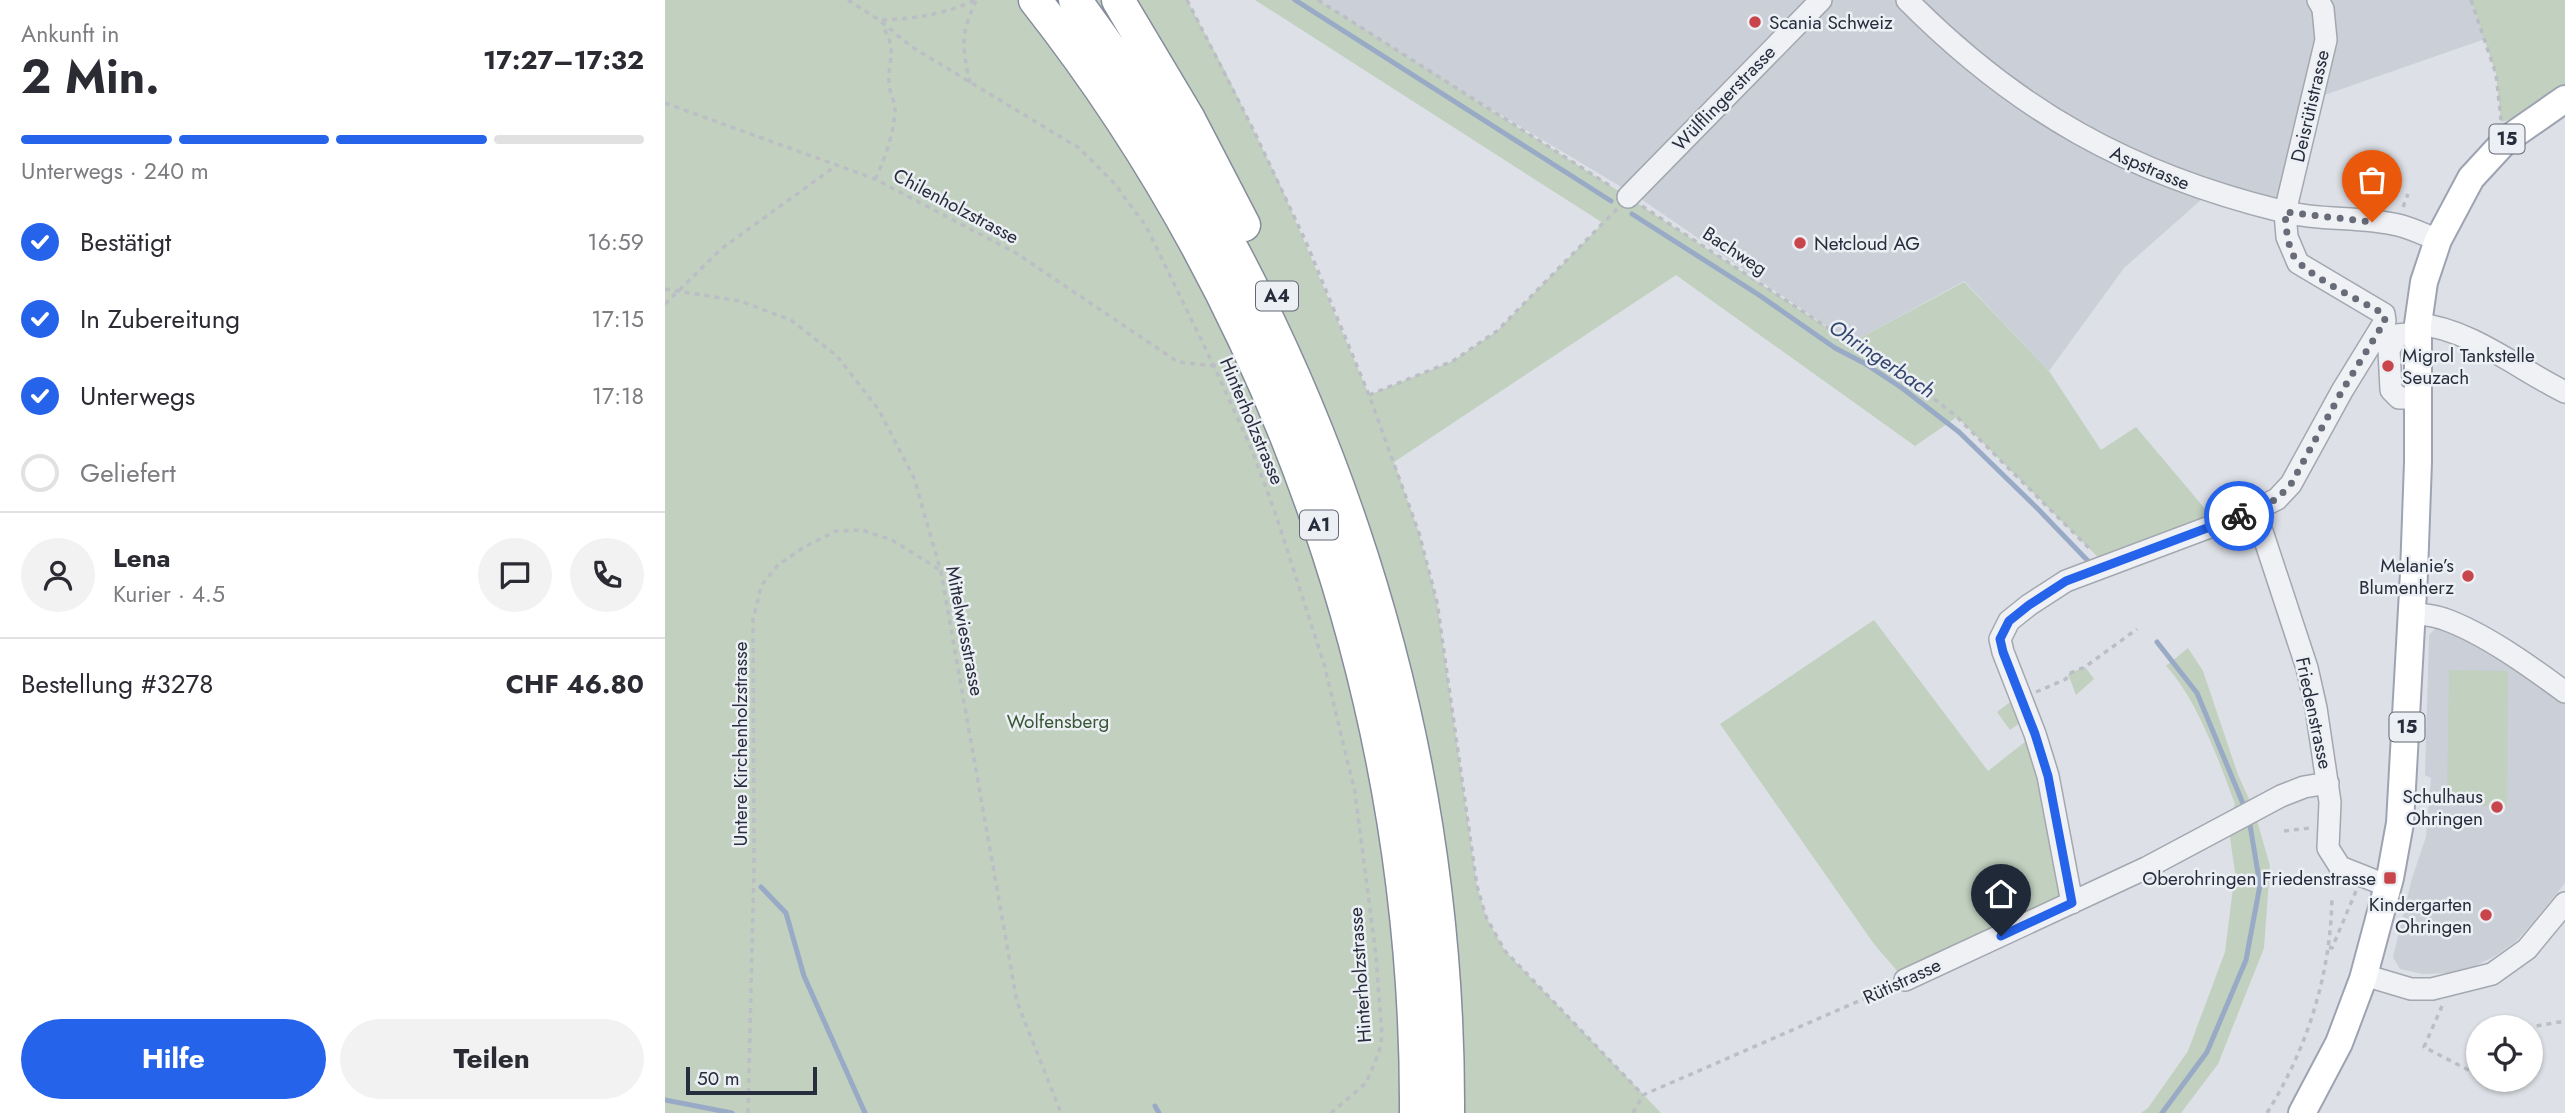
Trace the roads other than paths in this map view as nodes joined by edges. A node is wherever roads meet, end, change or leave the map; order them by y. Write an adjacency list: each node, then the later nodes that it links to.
1 (1035, 0): 23 (highway, A1)
2 (1075, 0): 13 (highway, A1)
3 (1118, 0): 13 (highway, A4)
4 (1821, 0): 8 (street, Wülflingerstrasse)
5 (1907, 0): 9 (street, Aspstrasse)
6 (2318, 0): 9 (street, Deisrütistrasse)
7 (2565, 100): 10 (main road, 15)
8 (1628, 197)
9 (2285, 212): 10 (street, Aspstrasse); 14 (street)
10 (2438, 240): 11 (main road, 15)
11 (2418, 328): 12 (street); 15 (main road, 15)
12 (2565, 392)
13 (1309, 410): 24 (highway, A1)
14 (2255, 510): 17 (street, Friedenstrasse); 19 (street)
15 (2412, 613): 16 (street); 18 (main road, 15)
16 (2565, 692)
17 (2328, 783): 18 (street, Friedenstrasse); 19 (street, Rütistrasse)
18 (2388, 886): 21 (main road, 15)
19 (2072, 903): 22 (street, Rütistrasse)
20 (2565, 903): 21 (street)
21 (2364, 975): 25 (main road, 15)
22 (1905, 980)
23 (1416, 1113)
24 (1448, 1113)
25 (2302, 1113)

